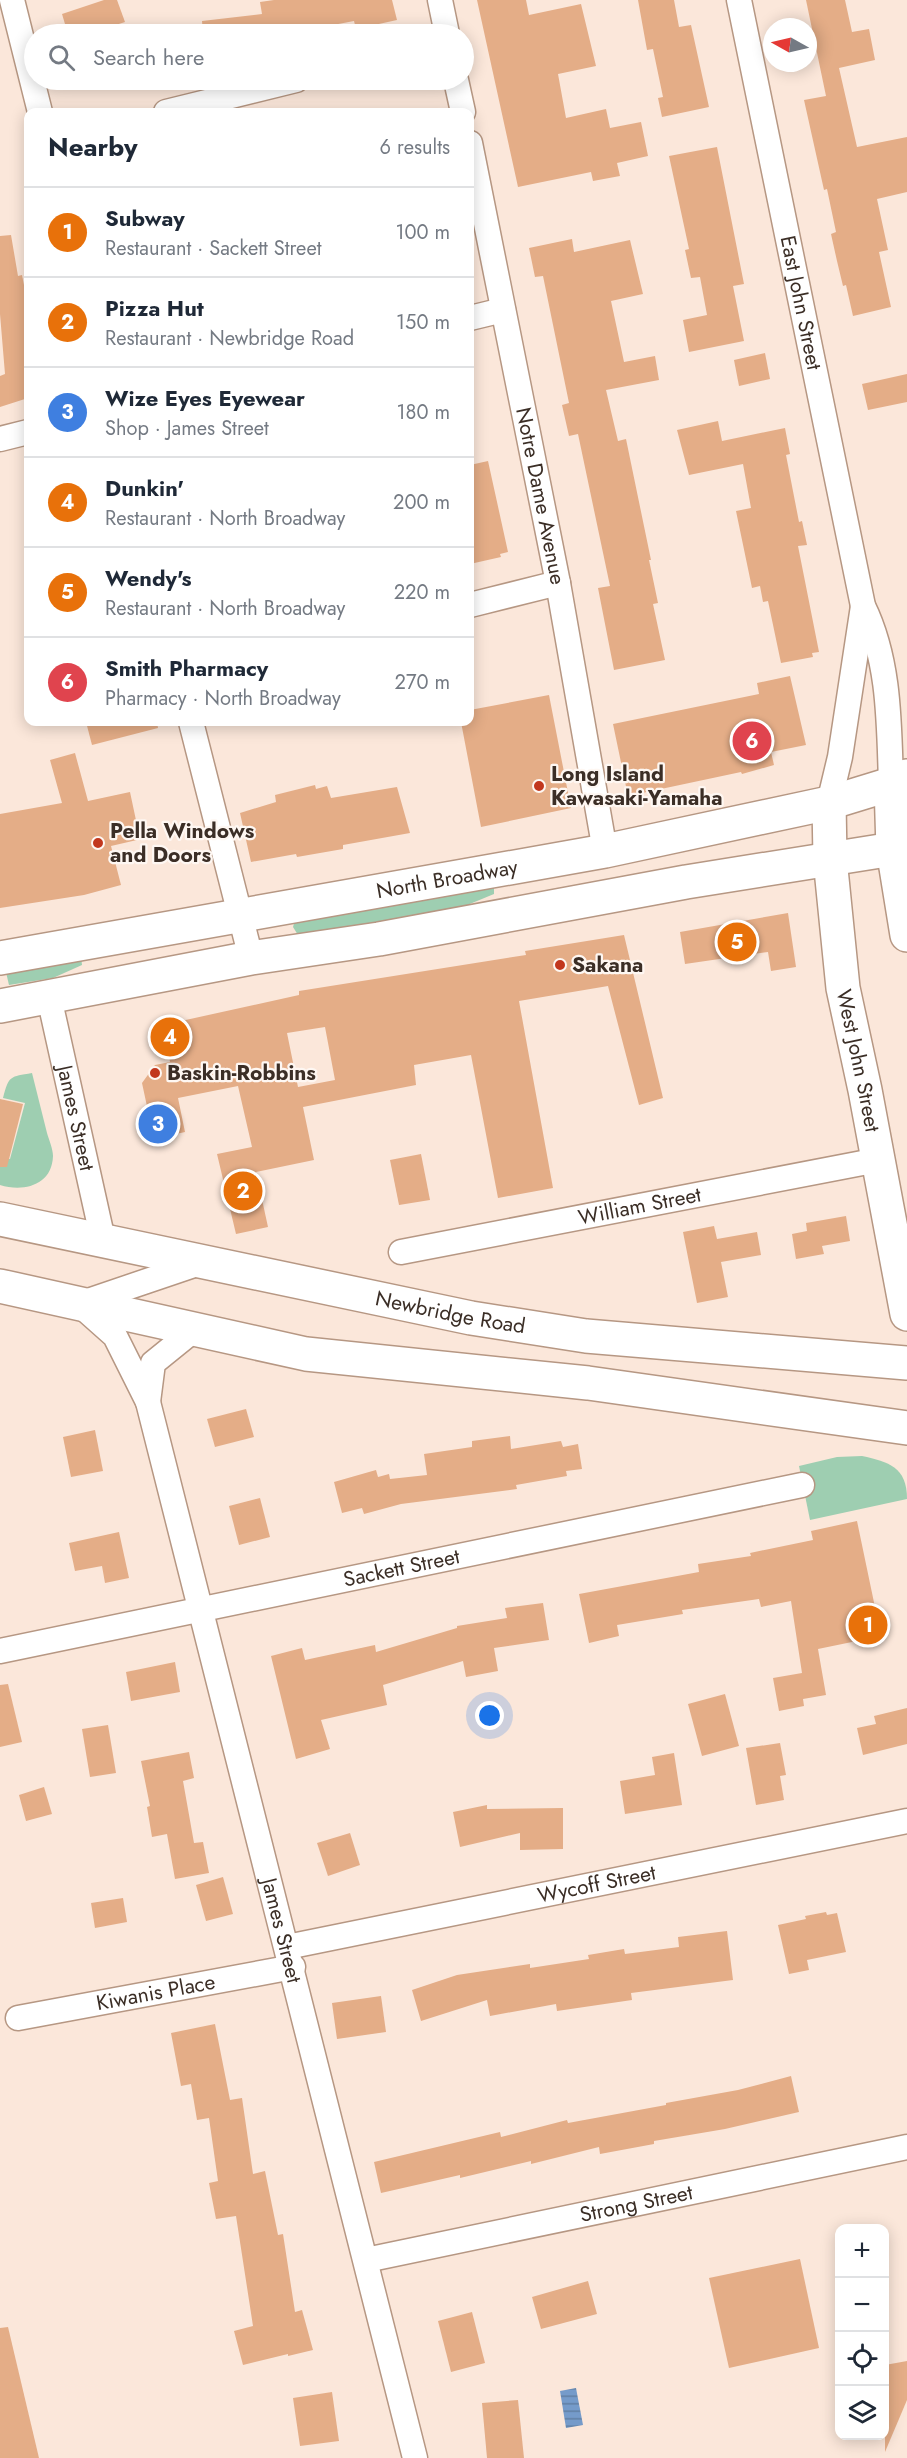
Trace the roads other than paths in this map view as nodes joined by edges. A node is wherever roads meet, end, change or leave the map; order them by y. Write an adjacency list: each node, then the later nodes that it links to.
1 (12, 0): 5 (street)
2 (440, 0): 4 (street)
3 (740, 0): 19 (street, East John Street)
4 (445, 24)
5 (24, 48)
6 (34, 90): 9 (street)
7 (255, 90): 10 (street)
8 (458, 90): 11 (street)
9 (39, 108)
10 (182, 108)
11 (462, 108)
12 (474, 163): 13 (street, Notre Dame Avenue)
13 (503, 310): 14 (street); 17 (street, Notre Dame Avenue)
14 (474, 317)
15 (24, 433): 16 (street)
16 (0, 439)
17 (558, 583): 18 (street); 24 (street, Notre Dame Avenue)
18 (474, 604)
19 (863, 606): 21 (street, East John Street); 22 (street, East John Street)
20 (192, 726): 26 (street)
21 (899, 780): 22 (main road, North Broadway); 23 (main road)
22 (829, 803): 24 (main road, North Broadway); 25 (main road, West John Street)
23 (902, 847): 25 (main road); 27 (main road)
24 (605, 851): 26 (main road, North Broadway)
25 (830, 859): 29 (main road); 32 (main road, West John Street)
26 (240, 916): 28 (main road, North Broadway); 29 (street)
27 (907, 935)
28 (0, 958)
29 (251, 958): 30 (main road)
30 (49, 997): 31 (main road); 34 (street, James Street)
31 (0, 1006)
32 (878, 1161): 35 (street, William Street); 39 (main road, West John Street)
33 (0, 1219): 34 (main road, Newbridge Road)
34 (103, 1240): 36 (main road, Newbridge Road)
35 (401, 1252)
36 (205, 1262): 38 (street); 41 (main road, Newbridge Road)
37 (0, 1286): 38 (main road)
38 (79, 1304): 40 (main road); 42 (street, James Street)
39 (907, 1314)
40 (195, 1329): 42 (street, James Street); 43 (main road)
41 (907, 1364)
42 (148, 1402): 45 (street, James Street)
43 (907, 1428)
44 (802, 1485): 45 (street, Sackett Street)
45 (202, 1609): 46 (street, Sackett Street); 48 (street, James Street)
46 (0, 1651)
47 (907, 1821): 48 (street, Wycoff Street)
48 (290, 1957): 49 (street, Kiwanis Place); 51 (street, James Street)
49 (18, 2018)
50 (907, 2147): 51 (street, Strong Street)
51 (366, 2260): 52 (street, James Street)
52 (416, 2458)

